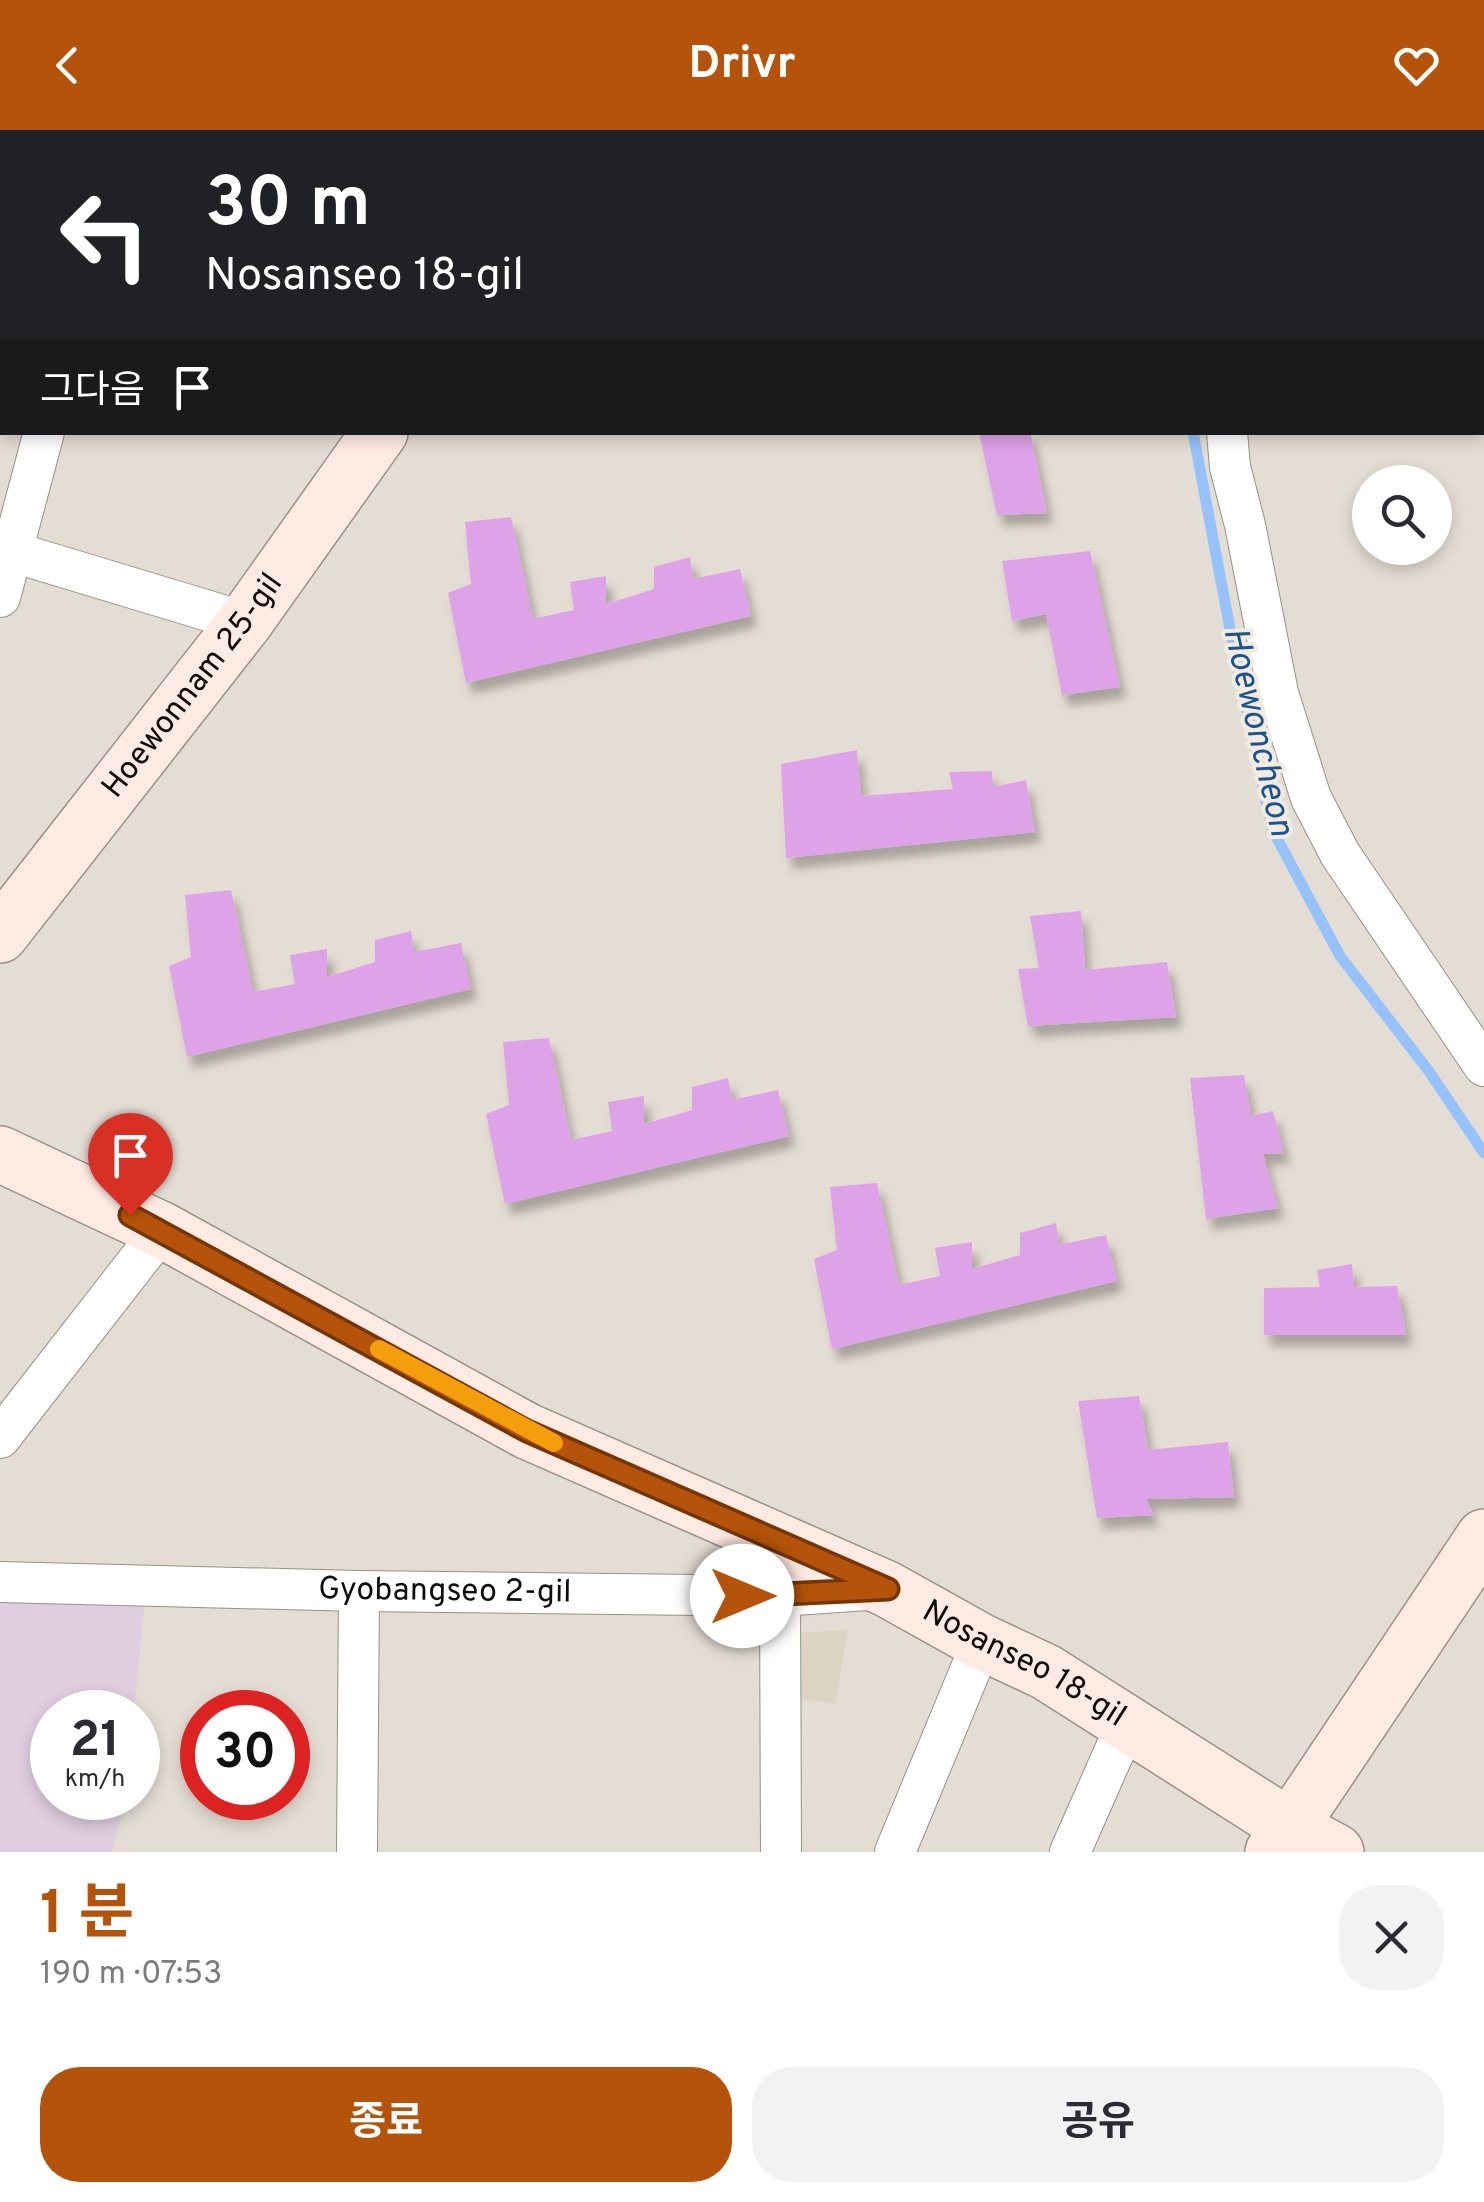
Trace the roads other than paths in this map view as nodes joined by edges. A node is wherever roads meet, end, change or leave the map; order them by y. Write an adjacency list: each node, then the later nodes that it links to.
1 (43, 435): 4 (street)
2 (378, 435): 6 (main road, Hoewonnam 25-gil)
3 (1227, 435): 8 (street)
4 (7, 550): 5 (street); 6 (street)
5 (0, 597)
6 (244, 622): 7 (main road, Hoewonnam 25-gil)
7 (0, 935)
8 (1484, 1066)
9 (0, 1154): 10 (main road, Nosanseo 18-gil)
10 (162, 1230): 11 (street); 14 (main road, Nosanseo 18-gil)
11 (0, 1438)
12 (1484, 1537): 19 (main road)
13 (0, 1582): 15 (street, Gyobangseo 2-gil)
14 (888, 1589): 16 (street, Gyobangseo 2-gil); 17 (main road, Nosanseo 18-gil)
15 (359, 1591): 16 (street, Gyobangseo 2-gil); 20 (street)
16 (780, 1596): 21 (street)
17 (982, 1642): 18 (main road, Nosanseo 18-gil); 22 (street)
18 (1126, 1723): 19 (main road, Nosanseo 18-gil); 23 (street)
19 (1300, 1844)
20 (357, 1852)
21 (782, 1852)
22 (896, 1852)
23 (1070, 1852)

